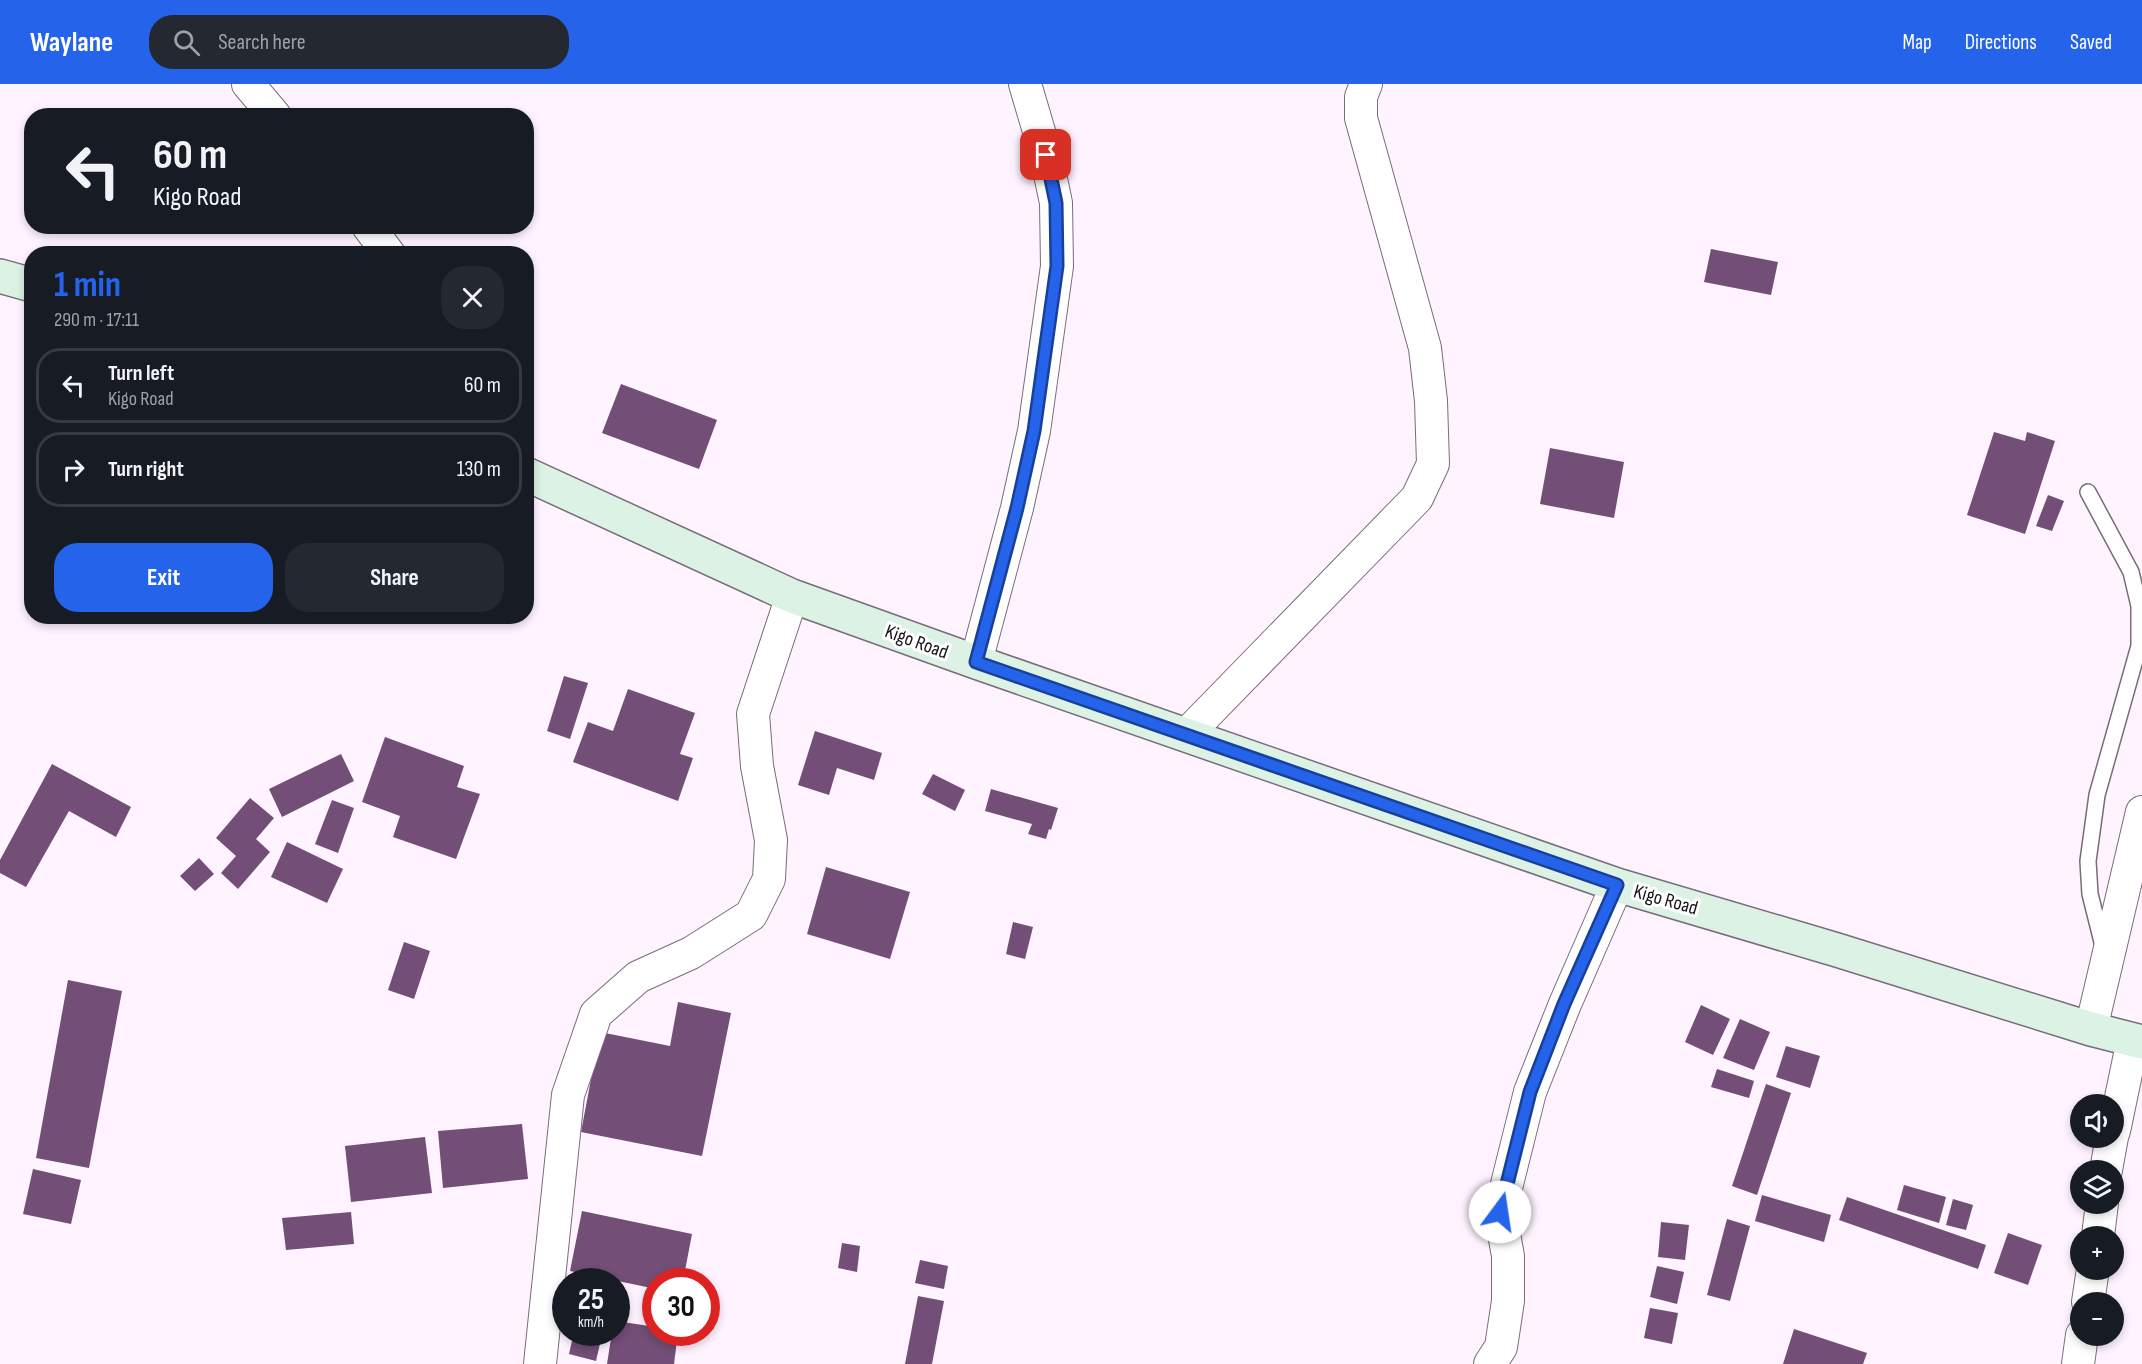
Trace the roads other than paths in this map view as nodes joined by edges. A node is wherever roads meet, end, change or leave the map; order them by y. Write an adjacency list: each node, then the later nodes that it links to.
1 (248, 84): 4 (street)
2 (1025, 84): 10 (street)
3 (1366, 84): 11 (street)
4 (268, 108)
5 (0, 276): 6 (street)
6 (24, 283)
7 (534, 478): 9 (street, Kigo Road)
8 (2088, 492): 14 (lane)
9 (792, 596): 10 (street, Kigo Road); 19 (street)
10 (976, 662): 11 (street, Kigo Road)
11 (1187, 734): 13 (street, Kigo Road)
12 (2142, 813): 14 (street)
13 (1617, 885): 15 (street, Kigo Road); 20 (street)
14 (2107, 963): 15 (street)
15 (2091, 1029): 16 (street, Kigo Road)
16 (2138, 1041): 17 (street)
17 (2124, 1094)
18 (2080, 1346): 21 (street)
19 (540, 1364)
20 (1490, 1364)
21 (2078, 1364)

